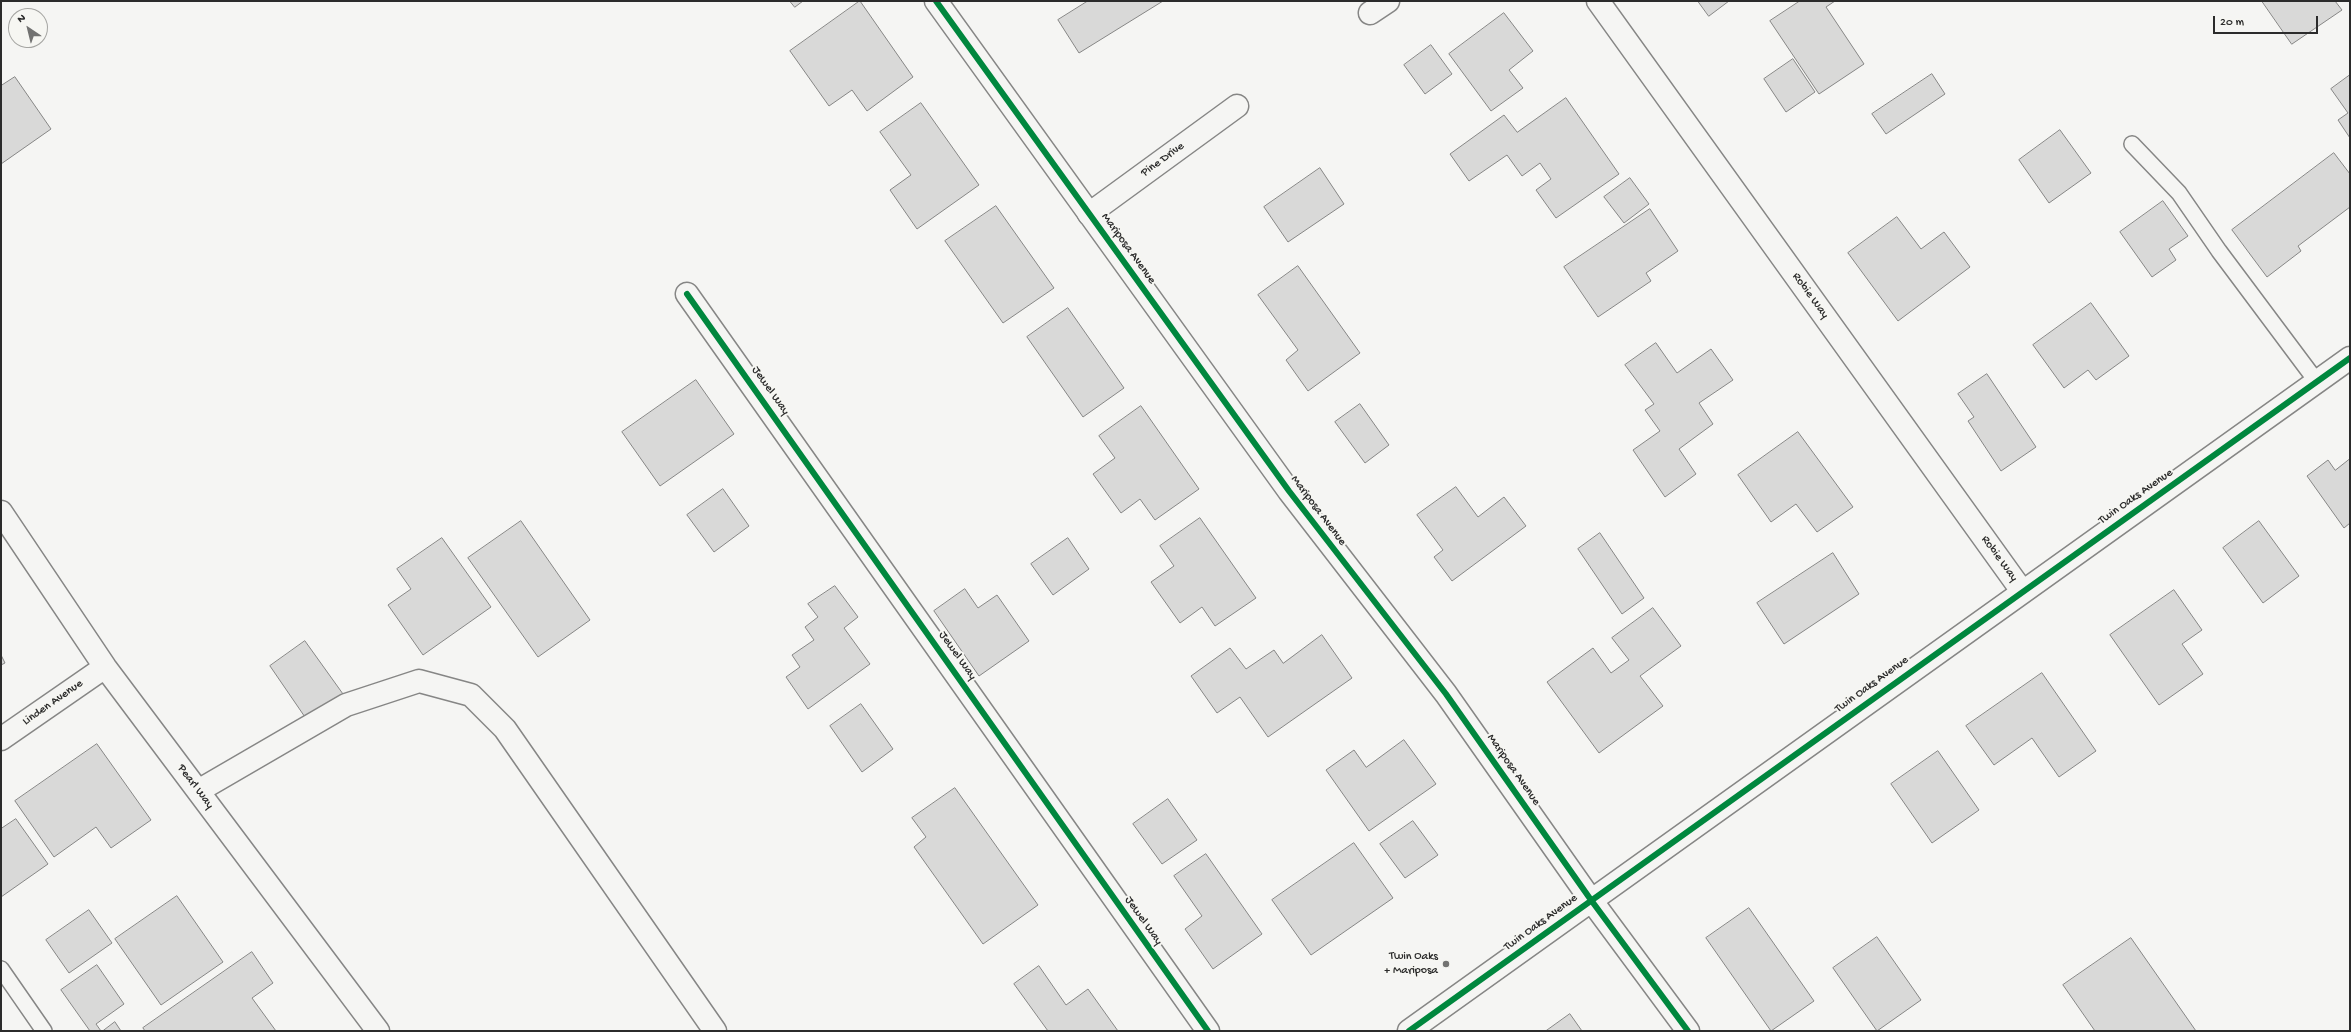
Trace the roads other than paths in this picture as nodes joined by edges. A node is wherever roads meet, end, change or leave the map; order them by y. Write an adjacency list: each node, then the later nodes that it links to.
1 (936, 1): 7 (street, Mariposa Avenue)
2 (1388, 1): 4 (street)
3 (1598, 1): 13 (street, Robie Way)
4 (1370, 13)
5 (1237, 106): 7 (street, Pine Drive)
6 (2132, 144): 10 (lane)
7 (1089, 214): 17 (street, Mariposa Avenue)
8 (687, 294): 22 (street, Jewel Way)
9 (2350, 358): 10 (street, Twin Oaks Avenue)
10 (2317, 382): 13 (street, Twin Oaks Avenue)
11 (1, 512): 12 (street, Pearl Way)
12 (10, 532): 14 (street, Pearl Way)
13 (2022, 591): 17 (street, Twin Oaks Avenue)
14 (105, 667): 15 (street, Linden Avenue); 16 (street, Pearl Way)
15 (1, 739)
16 (198, 791): 20 (street, Pearl Way); 21 (street)
17 (1591, 900): 23 (street, Twin Oaks Avenue); 24 (street, Mariposa Avenue)
18 (1, 969): 19 (lane)
19 (44, 1031)
20 (378, 1031)
21 (715, 1031)
22 (1208, 1031)
23 (1408, 1031)
24 (1688, 1031)

